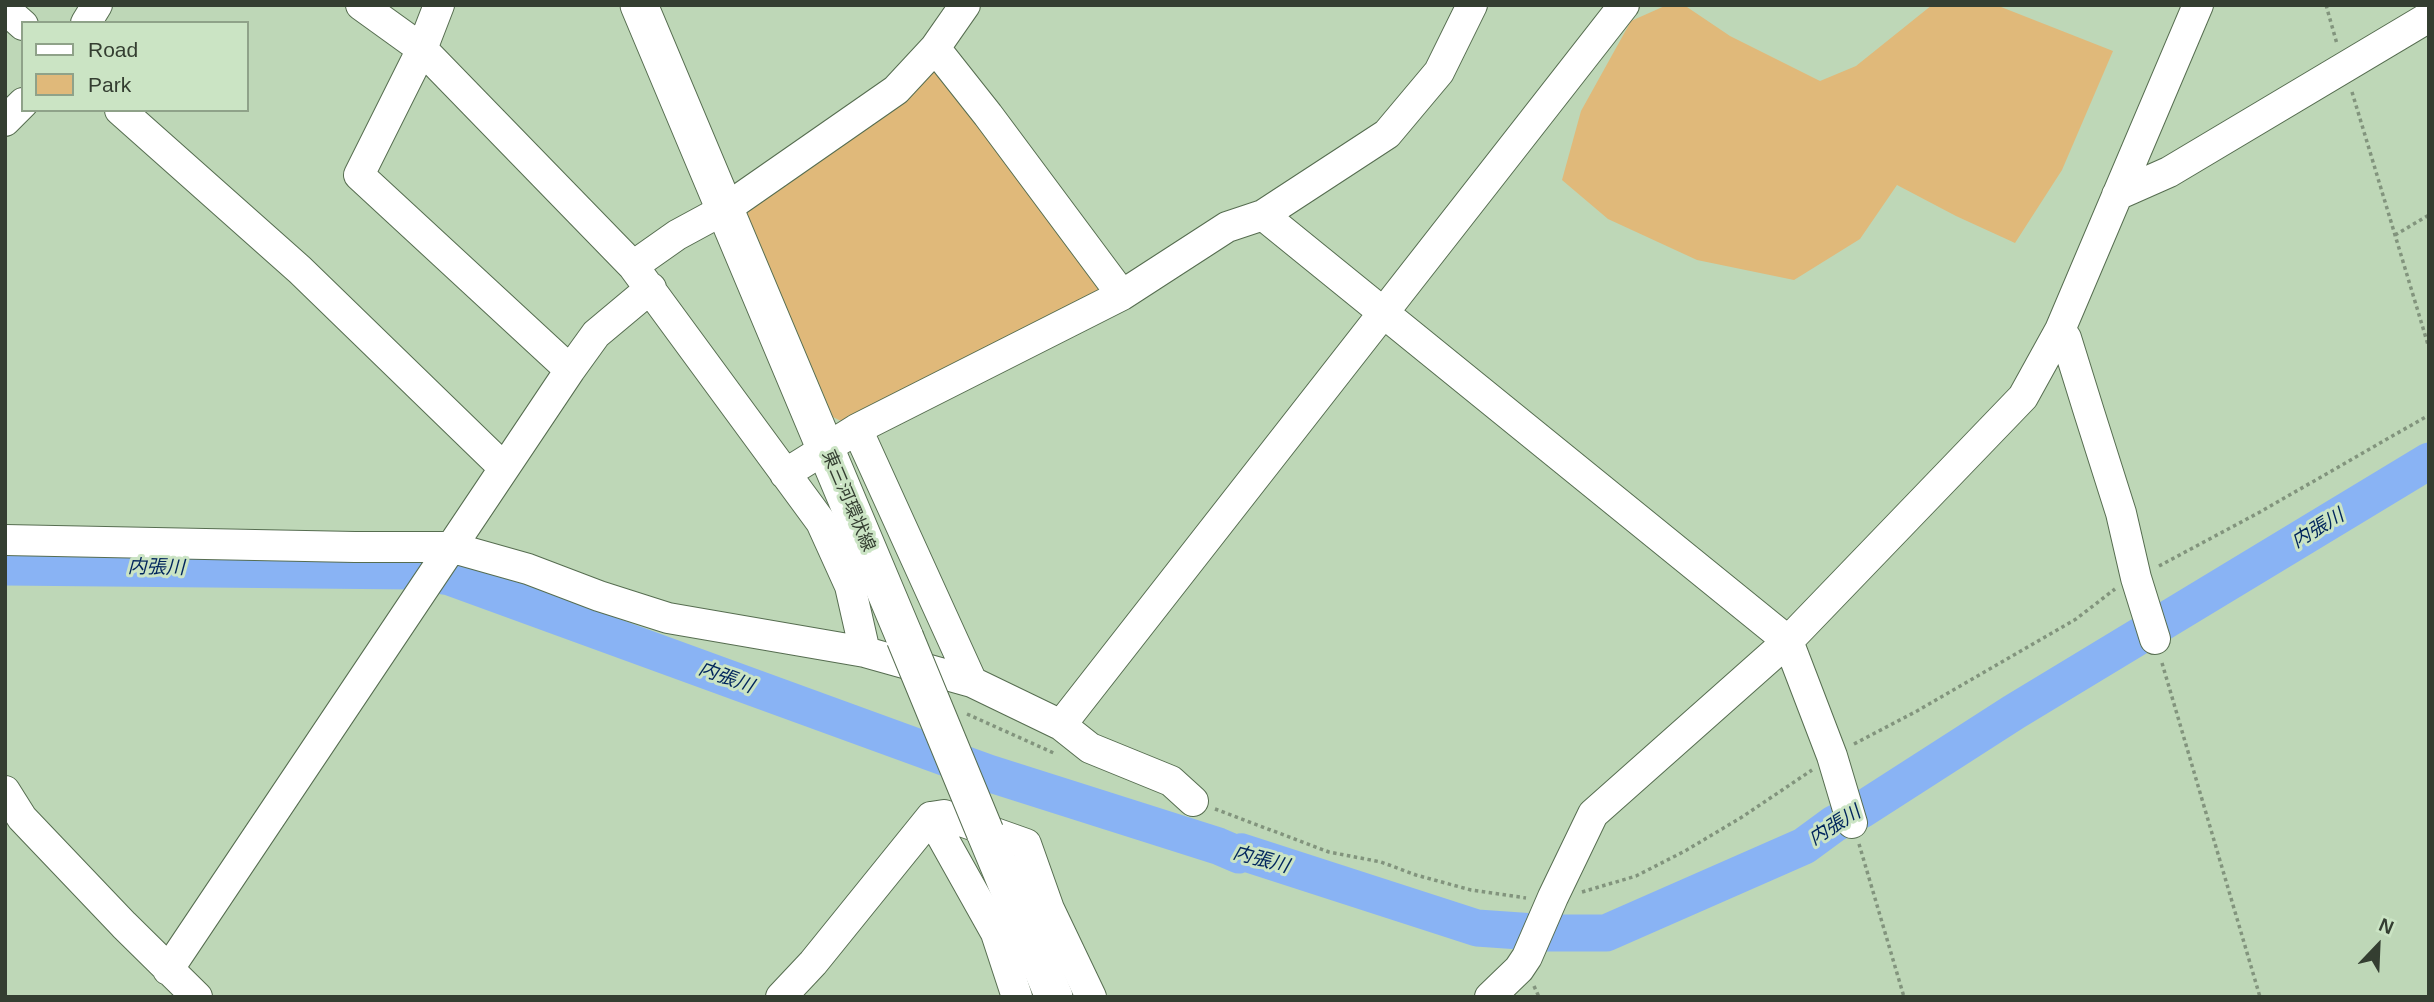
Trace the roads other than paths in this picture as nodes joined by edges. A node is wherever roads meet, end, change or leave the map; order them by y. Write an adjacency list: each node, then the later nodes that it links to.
1 (97, 5): 11 (street)
2 (361, 5): 14 (street)
3 (439, 5): 14 (street)
4 (639, 5): 19 (main road, 東三河環状線)
5 (965, 5): 13 (street)
6 (1472, 5): 20 (street)
7 (1624, 5): 23 (street)
8 (2199, 5): 18 (street)
9 (5, 9): 12 (street)
10 (2429, 17): 18 (street)
11 (87, 21)
12 (21, 23)
13 (935, 48): 19 (street); 22 (street)
14 (422, 49): 21 (street); 25 (street)
15 (21, 105): 17 (street)
16 (122, 112): 28 (street)
17 (5, 121)
18 (2117, 195): 24 (street)
19 (725, 209): 21 (street); 27 (main road, 東三河環状線)
20 (1263, 215): 22 (street); 23 (street)
21 (642, 277): 25 (street); 29 (street)
22 (1122, 295): 26 (street)
23 (1383, 313): 33 (street); 36 (street)
24 (2060, 330): 32 (street); 33 (street)
25 (570, 370): 28 (street)
26 (857, 429): 27 (street); 35 (street)
27 (825, 447): 29 (street); 45 (main road, 東三河環状線, bridge)
28 (503, 467): 31 (street)
29 (785, 474): 34 (street)
30 (5, 540): 31 (street)
31 (450, 547): 34 (street); 41 (street)
32 (2155, 639)
33 (1788, 641): 40 (street); 47 (street)
34 (865, 652): 35 (street)
35 (972, 682): 36 (street)
36 (1061, 725): 38 (street)
37 (5, 791): 41 (street)
38 (1193, 801)
39 (931, 817): 43 (street); 44 (street); 46 (street)
40 (1852, 823)
41 (169, 970): 42 (street)
42 (197, 997)
43 (781, 997)
44 (1017, 997)
45 (1054, 997)
46 (1091, 997)
47 (1490, 997)

